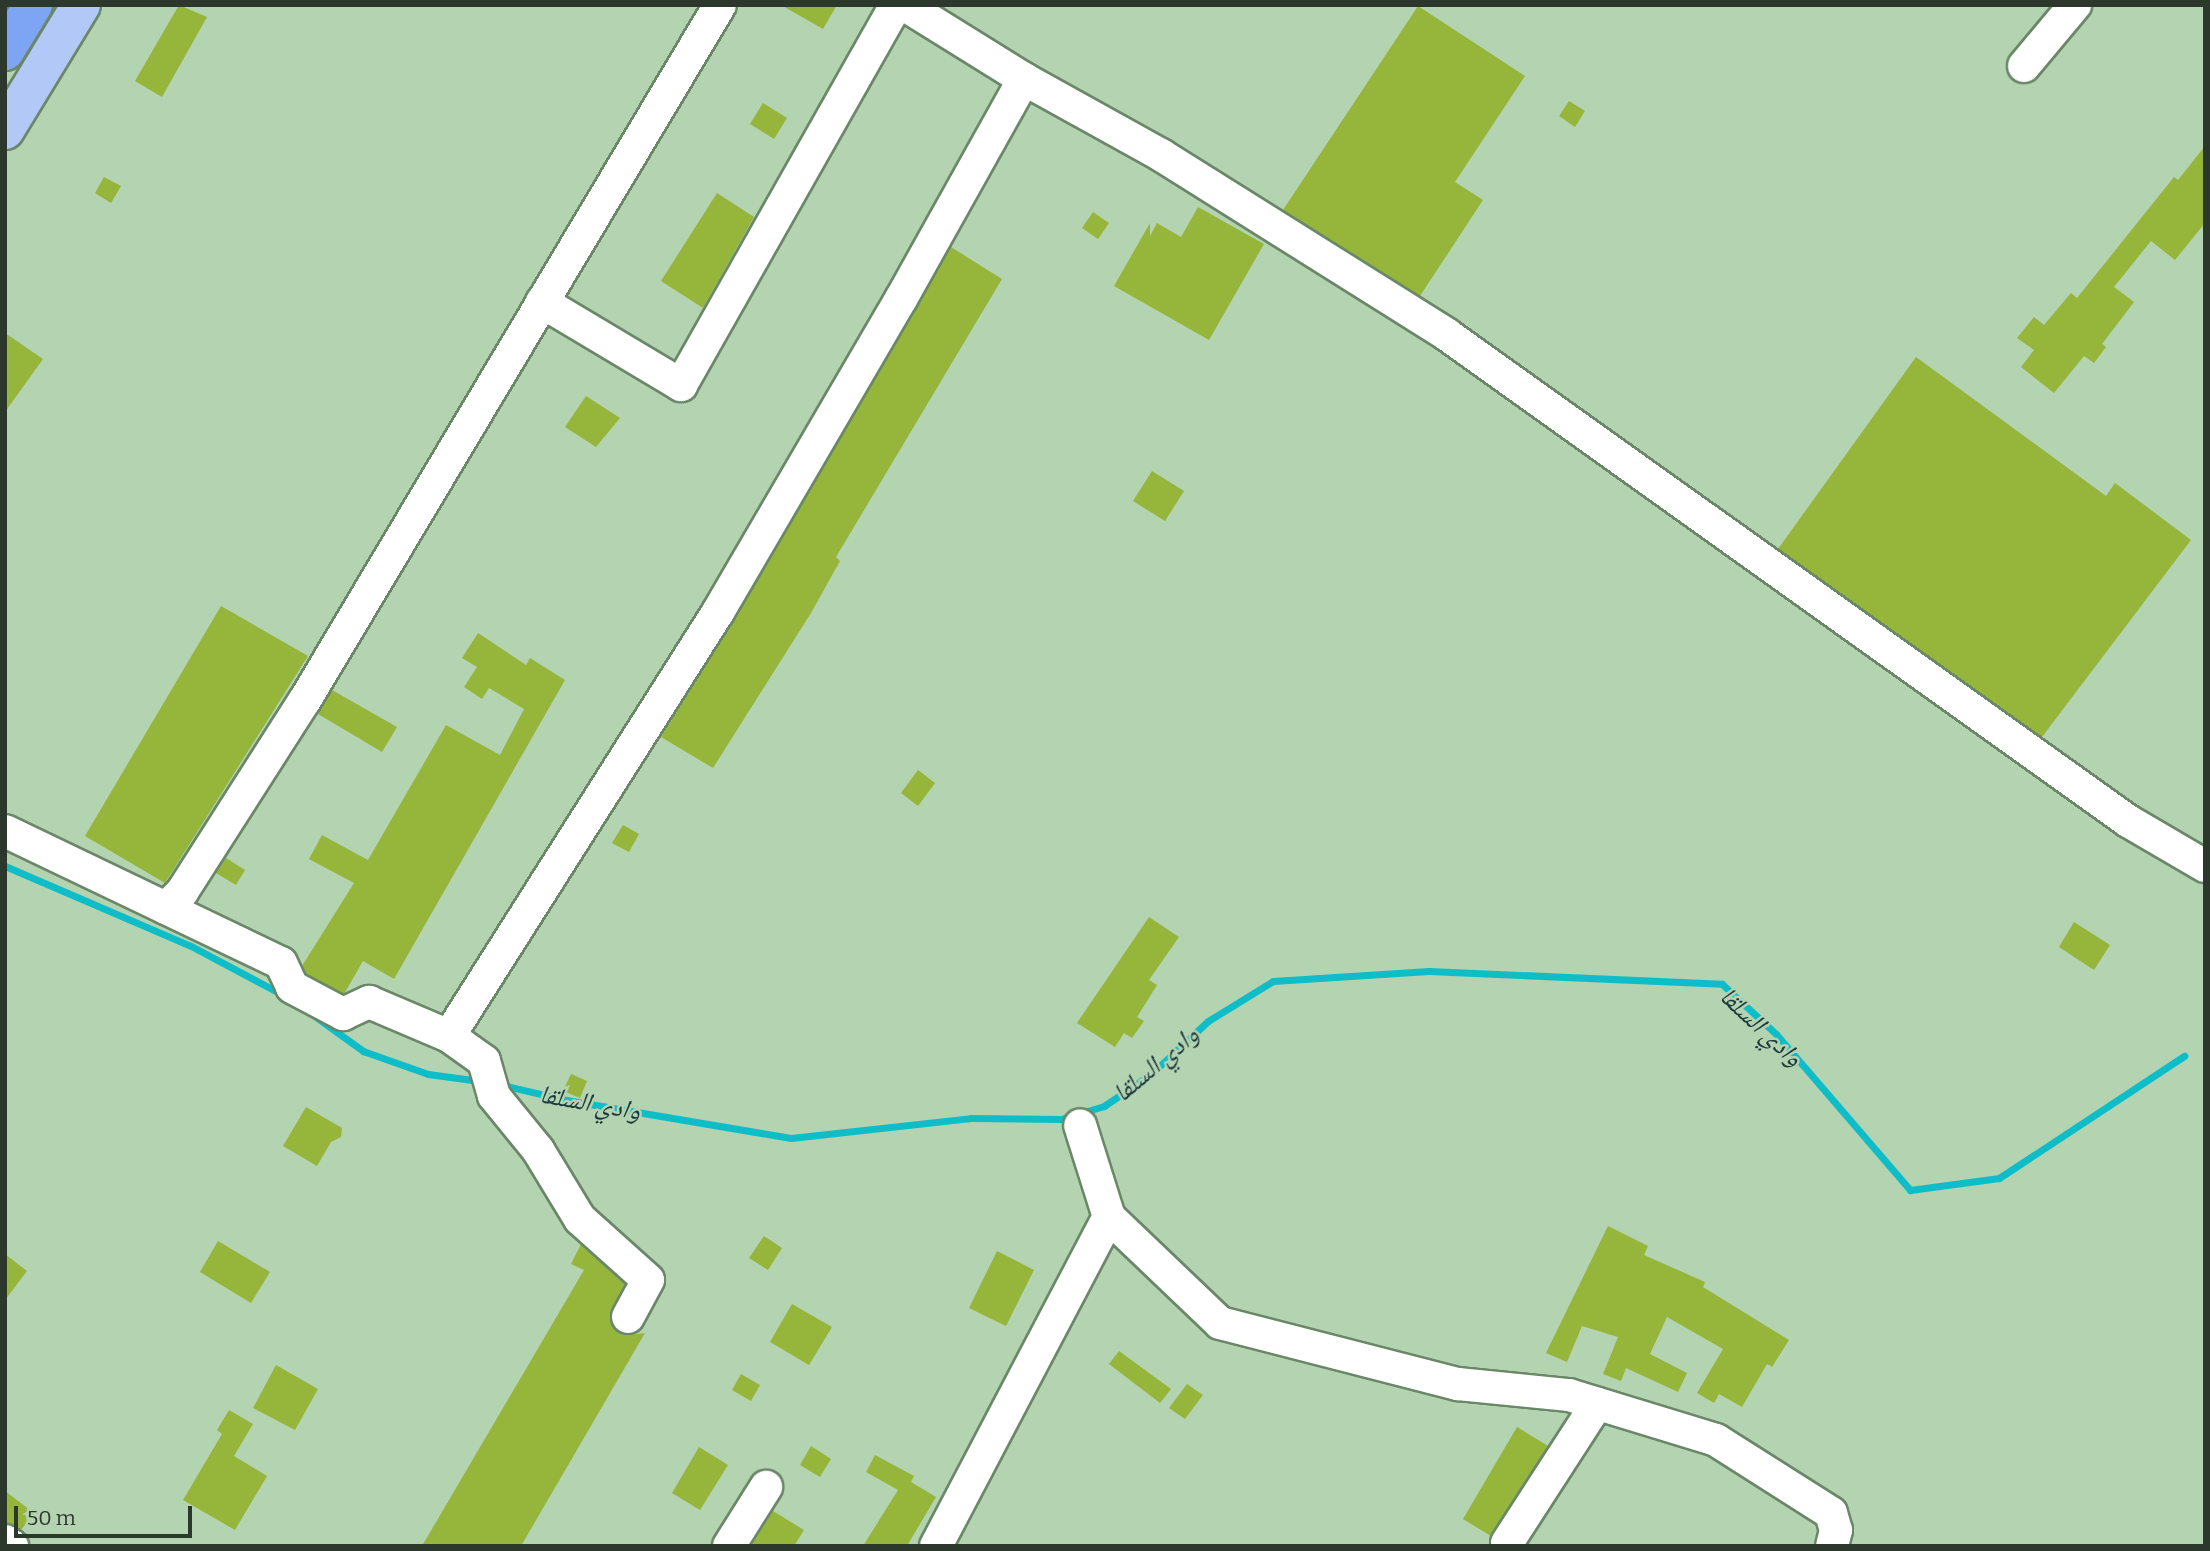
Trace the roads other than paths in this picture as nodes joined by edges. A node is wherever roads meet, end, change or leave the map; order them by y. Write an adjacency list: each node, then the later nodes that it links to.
1 (33, 5): 7 (highway)
2 (81, 5): 10 (main road)
3 (720, 5): 11 (street)
4 (896, 5): 11 (street)
5 (905, 5): 9 (street)
6 (2075, 5): 8 (street)
7 (5, 51)
8 (2024, 66)
9 (1024, 79): 13 (street); 15 (street)
10 (5, 131)
11 (542, 302): 14 (street)
12 (5, 831): 14 (street)
13 (2205, 866)
14 (166, 908): 15 (street)
15 (449, 1036): 18 (street)
16 (1080, 1125): 17 (street)
17 (1109, 1217): 19 (street); 25 (street)
18 (628, 1317)
19 (1597, 1404): 22 (street); 26 (street)
20 (765, 1487): 24 (street)
21 (5, 1541): 23 (street)
22 (1507, 1543)
23 (12, 1546)
24 (729, 1546)
25 (936, 1546)
26 (1832, 1546)

